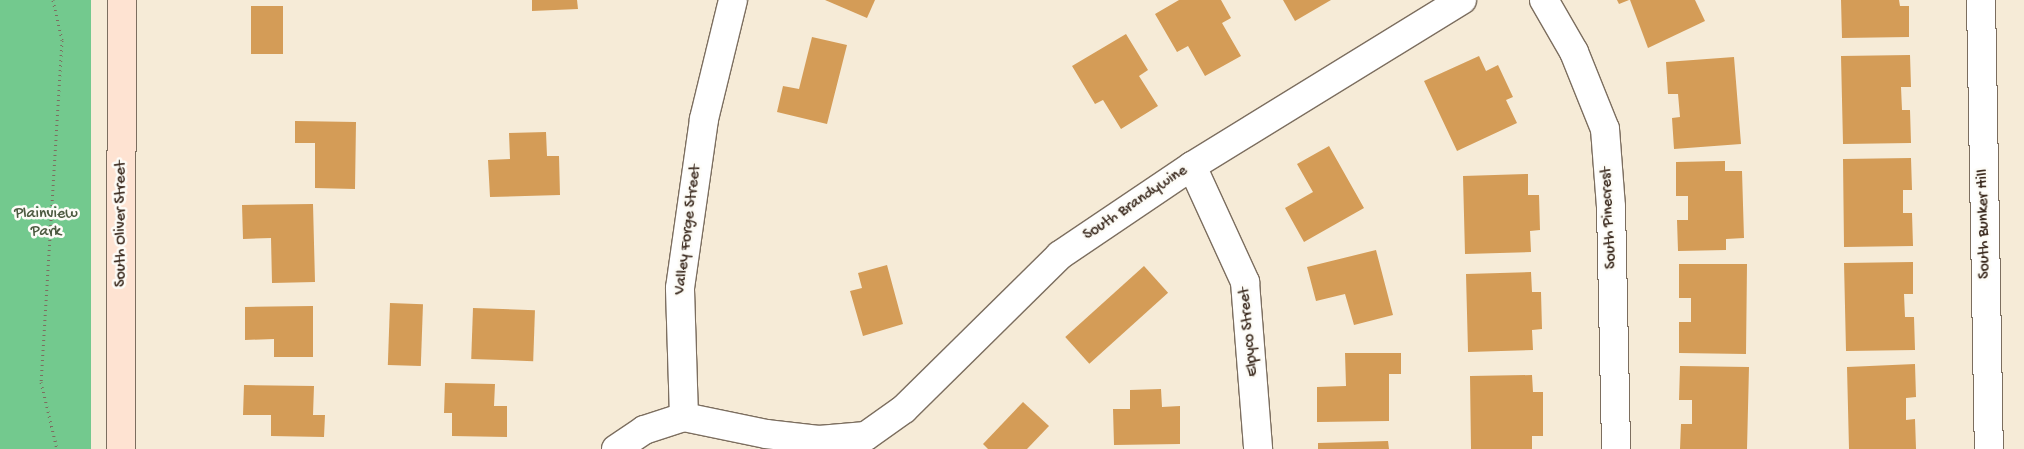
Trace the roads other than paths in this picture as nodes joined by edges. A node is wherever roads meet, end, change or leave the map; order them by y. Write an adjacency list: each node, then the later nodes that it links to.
1 (122, 0): 9 (main road, South Oliver Street)
2 (734, 0): 7 (street, Valley Forge Street)
3 (1462, 0): 6 (street, South Brandywine)
4 (1544, 0): 12 (street, South Pinecrest)
5 (1981, 0): 13 (street, South Bunker Hill)
6 (1192, 166): 8 (street, South Brandywine); 11 (street, Elpyco Street)
7 (684, 417): 8 (street); 10 (street)
8 (838, 444)
9 (121, 449)
10 (616, 449)
11 (1258, 449)
12 (1616, 449)
13 (1989, 449)

